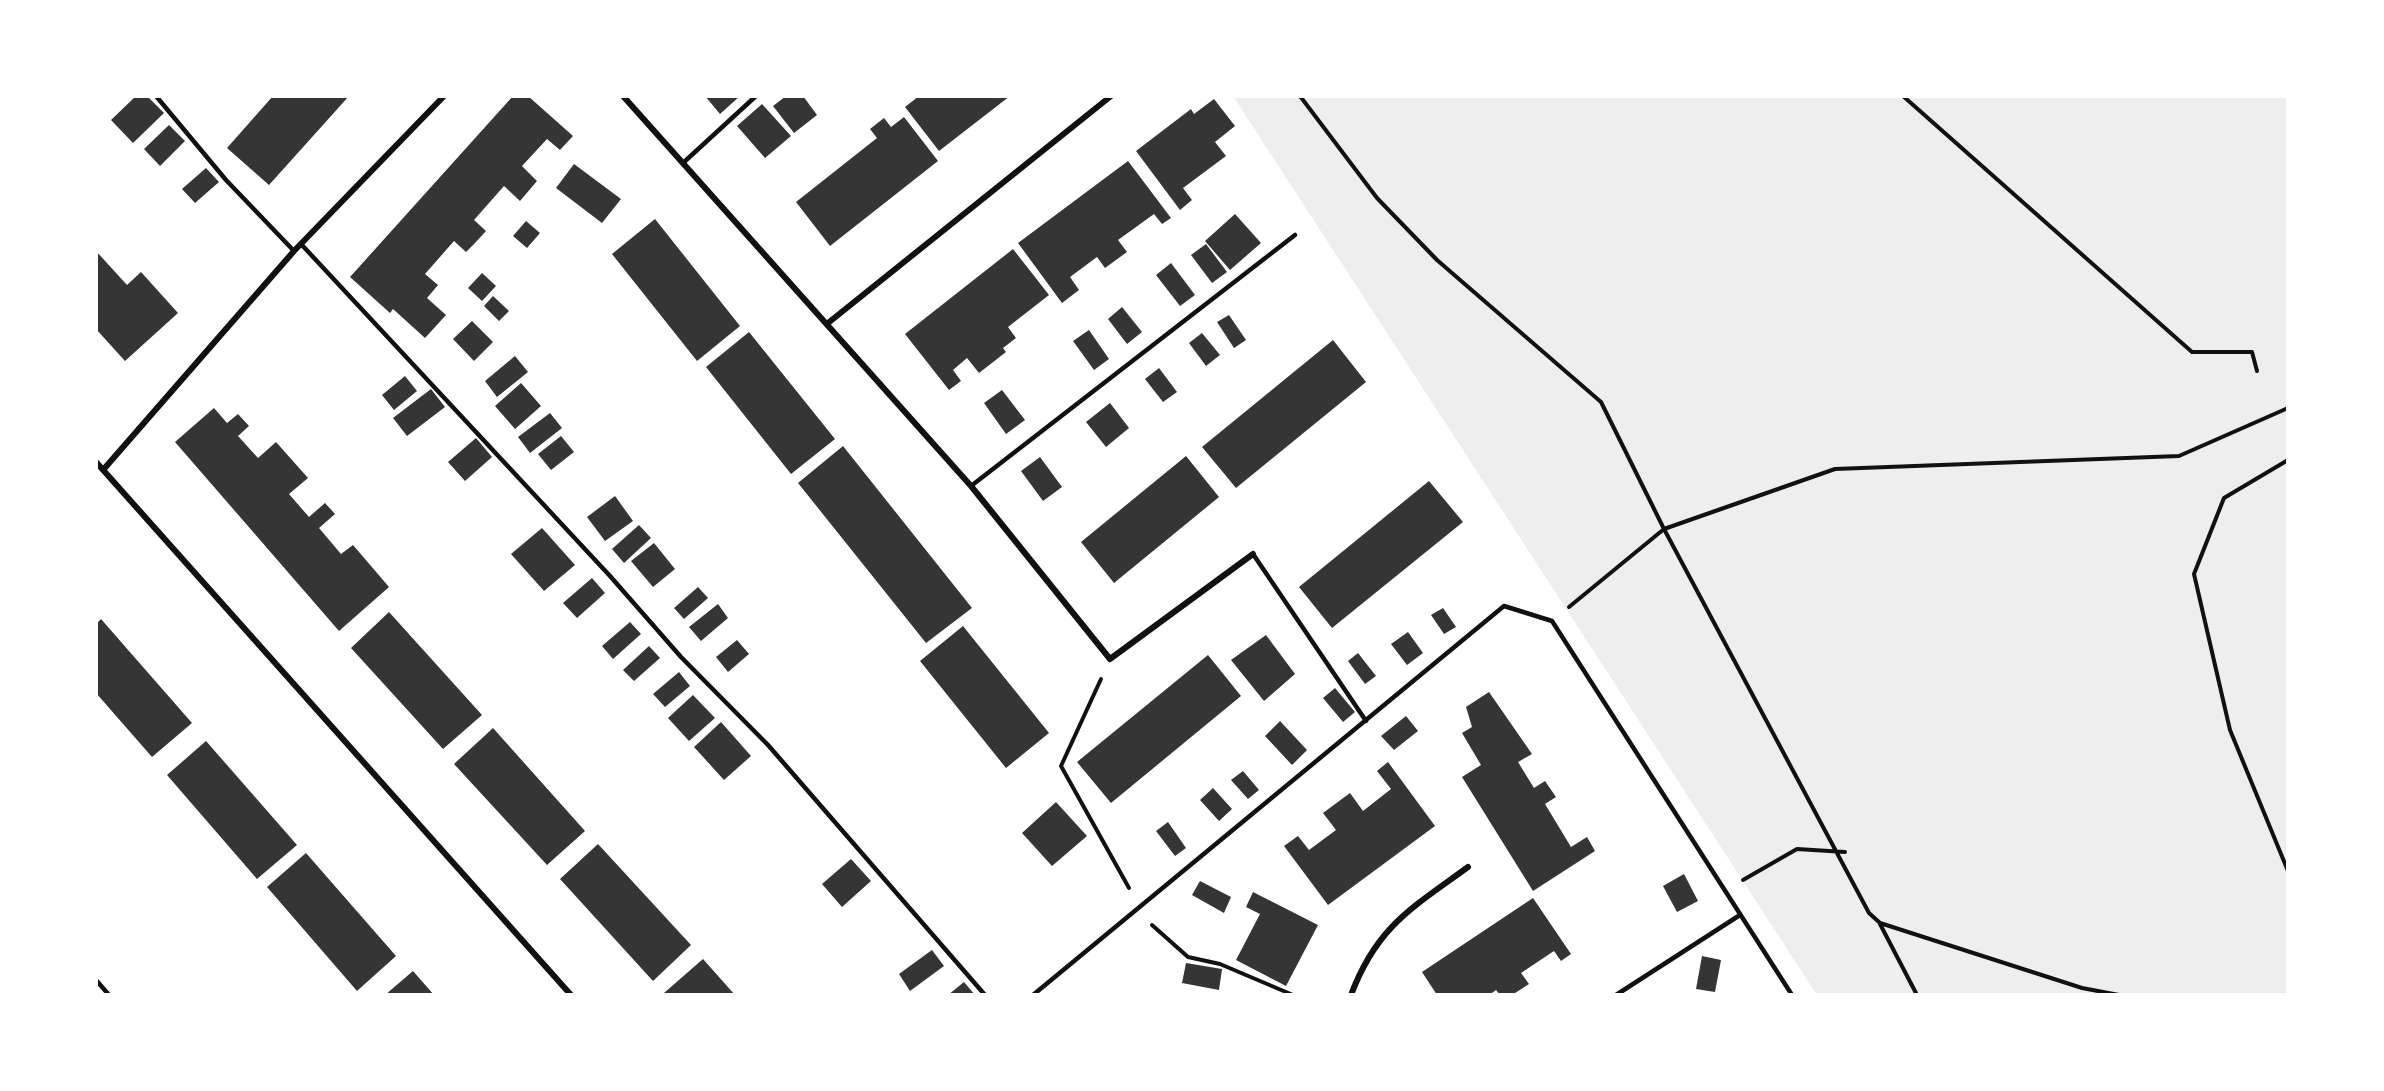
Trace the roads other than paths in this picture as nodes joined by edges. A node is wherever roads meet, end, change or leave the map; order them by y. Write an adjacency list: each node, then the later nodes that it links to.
1 (156, 96): 9 (lane)
2 (444, 96): 8 (street)
3 (623, 96): 6 (street)
4 (756, 96): 6 (lane)
5 (1111, 96): 10 (street)
6 (683, 163): 10 (street)
7 (1295, 235): 13 (lane)
8 (301, 244): 9 (street); 21 (lane)
9 (294, 251): 12 (street)
10 (828, 323): 13 (street)
11 (96, 462): 12 (street)
12 (103, 470): 20 (street)
13 (971, 486): 14 (street)
14 (1253, 555): 15 (lane)
15 (1366, 721): 17 (lane); 22 (lane)
16 (1468, 867): 23 (street)
17 (1740, 915): 24 (lane); 25 (lane)
18 (96, 980): 19 (lane)
19 (109, 995)
20 (571, 995)
21 (984, 995)
22 (1033, 995)
23 (1352, 995)
24 (1616, 995)
25 (1792, 995)

